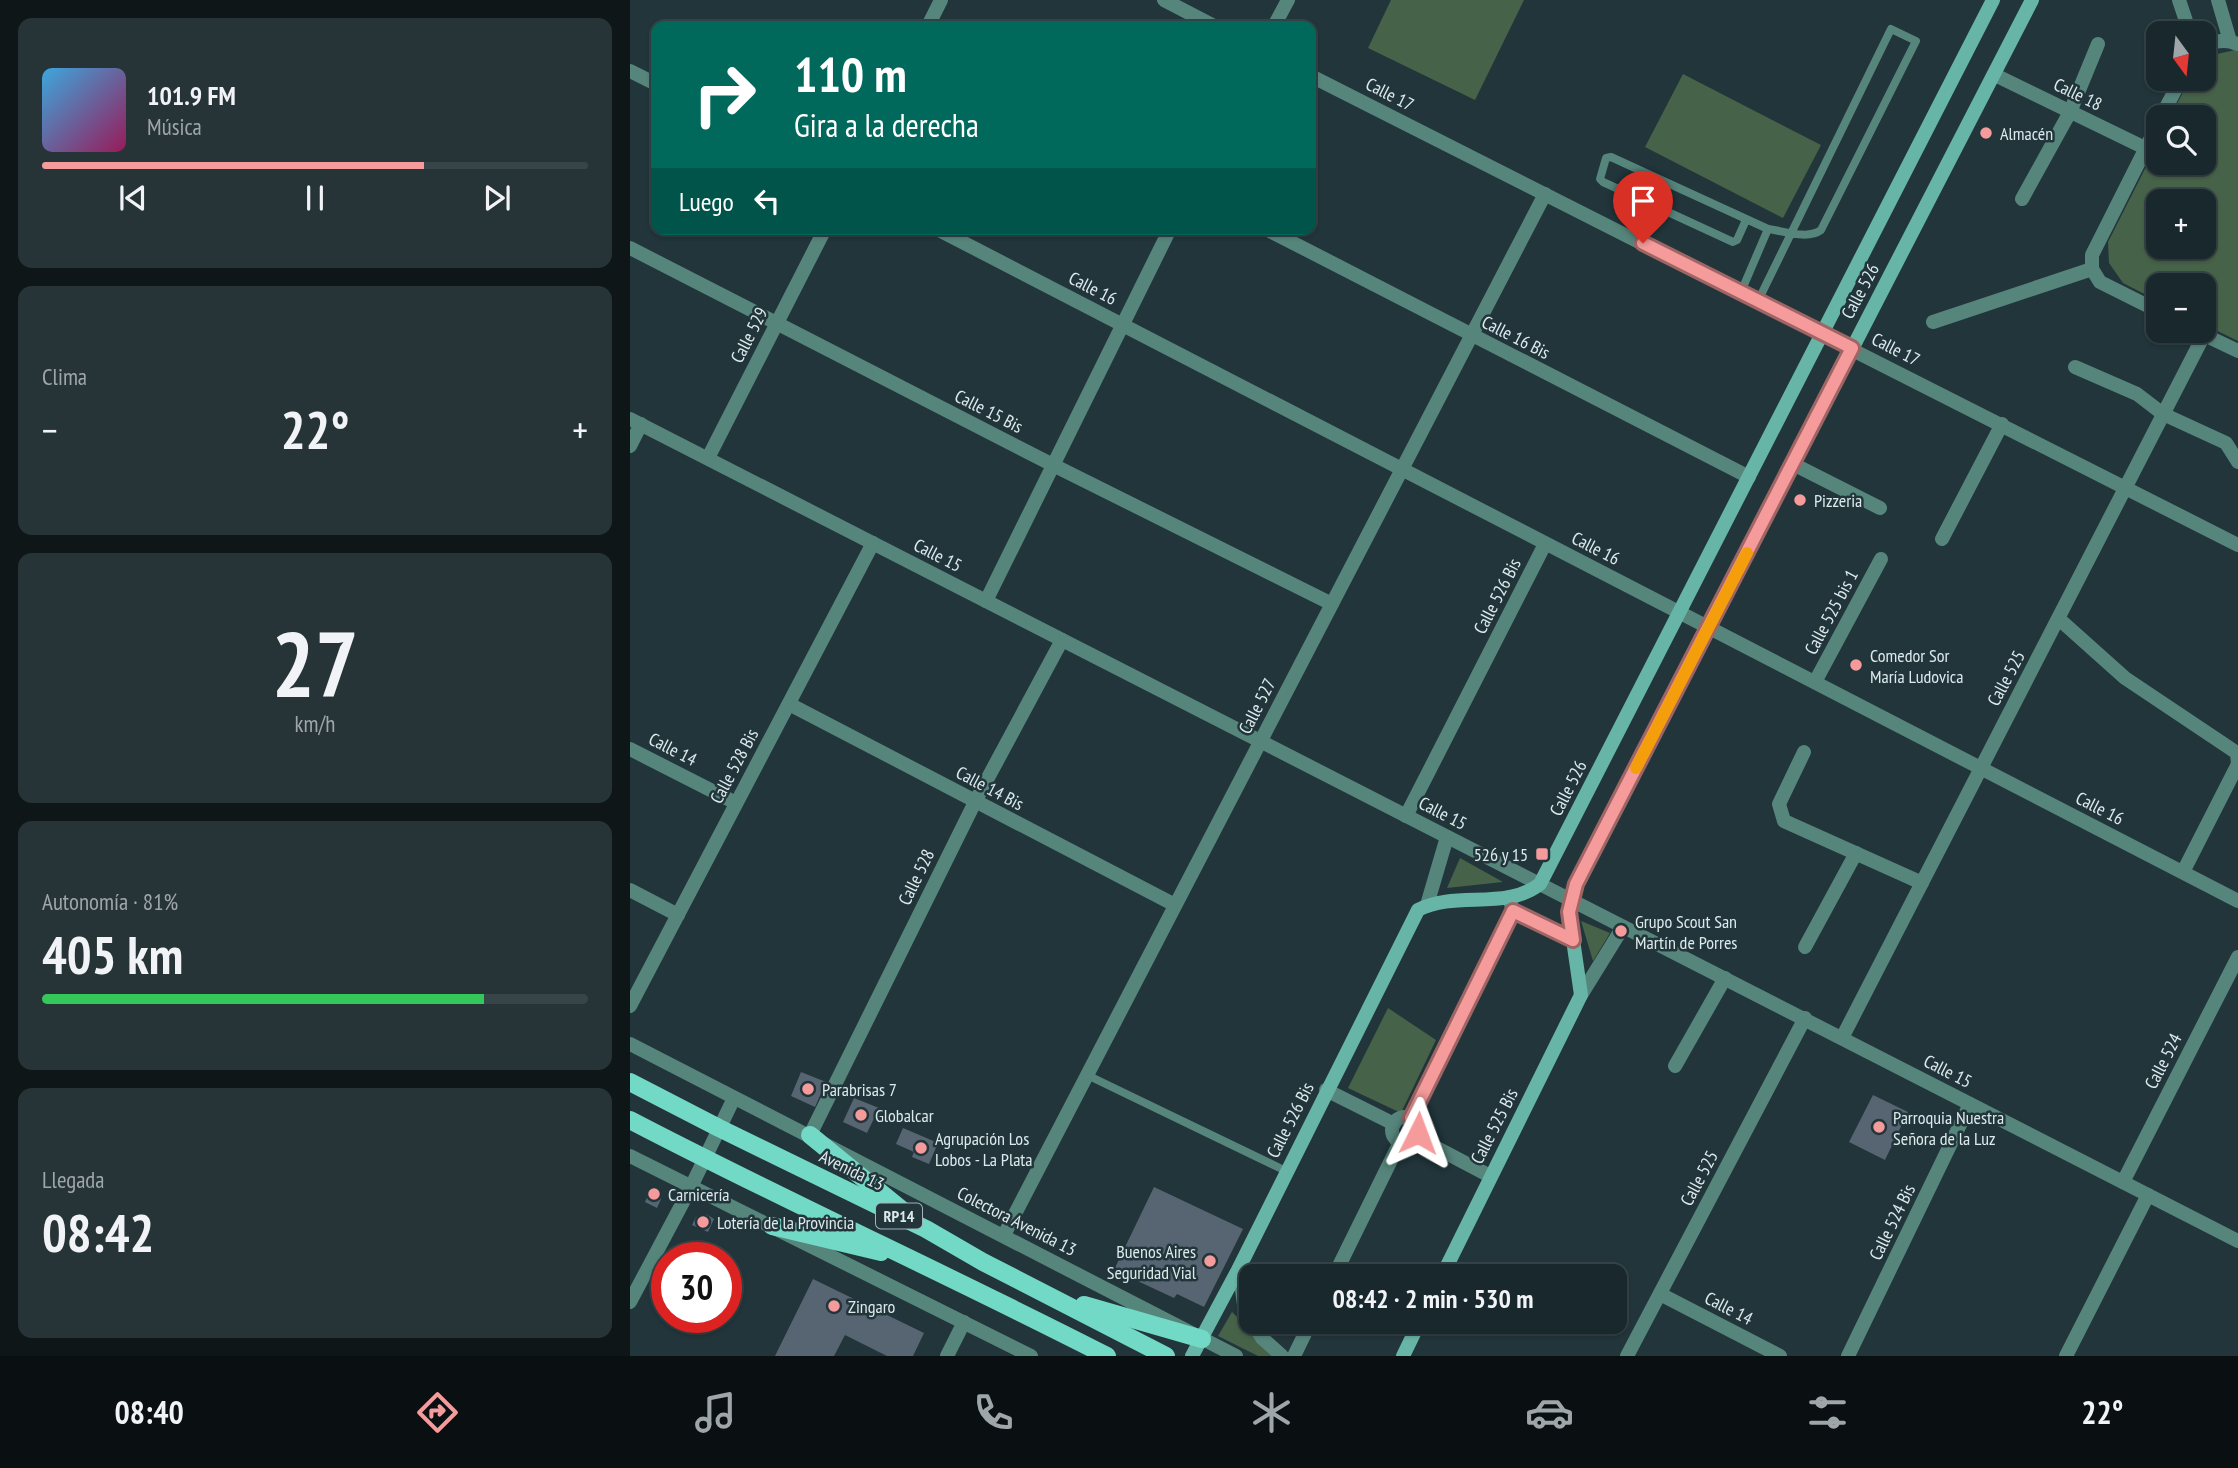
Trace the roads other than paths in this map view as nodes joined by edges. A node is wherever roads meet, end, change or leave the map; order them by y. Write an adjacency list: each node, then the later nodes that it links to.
1 (941, 0): 8 (street)
2 (1288, 0): 10 (street)
3 (1993, 0): 38 (main road, Calle 526)
4 (2032, 0): 16 (main road, Calle 526)
5 (2179, 0): 11 (street)
6 (2218, 0): 13 (street)
7 (1169, 1): 9 (street)
8 (930, 21)
9 (1205, 21)
10 (1277, 21)
11 (2186, 21)
12 (2216, 42): 13 (street)
13 (2234, 42)
14 (2098, 44): 19 (street)
15 (630, 71): 18 (street)
16 (1995, 75): 19 (street, Calle 18); 42 (main road, Calle 526)
17 (1316, 79): 21 (street, Calle 17)
18 (651, 82)
19 (2070, 112): 20 (street, Calle 18); 22 (street)
20 (2145, 148): 31 (street)
21 (1545, 194): 32 (street, Calle 17); 39 (street, Calle 527)
22 (2022, 199)
23 (1746, 220): 23 (lane); 24 (lane)
24 (1768, 229): 25 (lane); 32 (lane)
25 (1793, 232): 25 (lane); 33 (lane)
26 (822, 235): 35 (street, Calle 529)
27 (949, 235): 37 (street, Calle 16)
28 (1167, 235): 37 (street)
29 (1278, 235): 39 (street, Calle 16 Bis)
30 (630, 248): 35 (street, Calle 15 Bis)
31 (2092, 269): 34 (street); 36 (street)
32 (1741, 292): 33 (street, Calle 17)
33 (1758, 301): 38 (street, Calle 17)
34 (2146, 306)
35 (777, 322): 49 (street, Calle 529); 52 (street, Calle 15 Bis)
36 (1933, 322)
37 (1122, 324): 52 (street); 53 (street, Calle 16)
38 (1821, 333): 42 (street, Calle 17); 54 (main road, Calle 526)
39 (1472, 335): 53 (street, Calle 527); 54 (street, Calle 16 Bis)
40 (2216, 341): 43 (street)
41 (2195, 343): 45 (street, Calle 525)
42 (1852, 348): 47 (street, Calle 17); 51 (main road, Calle 526)
43 (2238, 351)
44 (2075, 367): 45 (street)
45 (2163, 414): 50 (street); 55 (street, Calle 525)
46 (636, 422): 48 (street); 49 (street, Calle 15)
47 (2002, 424): 55 (street, Calle 17); 57 (street)
48 (630, 446)
49 (708, 458): 58 (street, Calle 15)
50 (2238, 462)
51 (1793, 464): 56 (street); 66 (main road, Calle 526)
52 (1053, 465): 62 (street); 63 (street, Calle 15 Bis)
53 (1402, 469): 59 (street, Calle 16); 63 (street, Calle 527)
54 (1749, 477): 64 (main road, Calle 526)
55 (2125, 487): 60 (street, Calle 17); 65 (street, Calle 525)
56 (1880, 508)
57 (1942, 539)
58 (873, 543): 62 (street, Calle 15); 69 (street, Calle 528 Bis)
59 (1545, 544): 64 (street, Calle 16); 76 (street, Calle 526 Bis)
60 (2238, 545)
61 (1881, 559): 68 (street, Calle 525 bis 1)
62 (986, 601): 67 (street, Calle 15)
63 (1332, 604): 70 (street, Calle 527)
64 (1680, 613): 66 (street, Calle 16); 81 (main road, Calle 526)
65 (2059, 619): 73 (street, Calle 525); 79 (street)
66 (1709, 628): 68 (street, Calle 16); 83 (main road, Calle 526)
67 (1062, 640): 70 (street, Calle 15); 74 (street, Calle 528)
68 (1815, 682): 73 (street, Calle 16)
69 (789, 704): 74 (street, Calle 14 Bis); 75 (street, Calle 528 Bis)
70 (1261, 741): 76 (street, Calle 15); 86 (street, Calle 527)
71 (630, 749): 75 (street, Calle 14)
72 (1804, 752): 78 (street)
73 (1981, 768): 79 (street, Calle 16); 80 (street, Calle 525)
74 (975, 802): 86 (street, Calle 14 Bis); 109 (street, Calle 528)
75 (736, 803): 88 (street, Calle 528 Bis)
76 (1406, 816): 77 (street, Calle 15)
77 (1447, 836): 81 (street, Calle 15); 87 (street, Calle 526 Bis)
78 (1856, 853): 80 (street); 91 (street)
79 (2183, 872): 84 (street, Calle 16)
80 (1922, 883): 97 (street, Calle 525)
81 (1540, 884): 83 (street, Calle 15); 85 (main road)
82 (630, 890): 88 (street)
83 (1572, 901): 89 (street, Calle 15); 90 (main road)
84 (2238, 901)
85 (1511, 904): 87 (main road); 90 (lane); 105 (street)
86 (1175, 905): 100 (street, Calle 527)
87 (1427, 905): 102 (main road, Calle 526 Bis)
88 (678, 915): 95 (street, Calle 528 Bis)
89 (1623, 927): 93 (street, Calle 15); 94 (street, Calle 525 Bis)
90 (1573, 940): 94 (main road)
91 (1805, 947)
92 (2238, 957): 116 (street, Calle 524)
93 (1725, 978): 96 (street, Calle 15); 99 (street)
94 (1581, 995): 115 (main road, Calle 525 Bis)
95 (630, 1006)
96 (1805, 1018): 97 (street, Calle 15); 129 (street, Calle 525)
97 (1842, 1038): 104 (street, Calle 15)
98 (630, 1044): 103 (street, Colectora Avenida 13)
99 (1675, 1066)
100 (1087, 1074): 114 (lane); 121 (street, Calle 527)
101 (630, 1082): 108 (main road, Avenida 13 / RP14)
102 (1326, 1090): 107 (street); 114 (main road, Calle 526 Bis)
103 (734, 1098): 108 (street); 109 (street, Colectora Avenida 13)
104 (1970, 1104): 116 (street, Calle 15); 149 (street, Calle 524 Bis)
105 (1411, 1118): 107 (street); 110 (street)
106 (630, 1120): 113 (main road, RP14)
107 (1394, 1124): 111 (street)
108 (719, 1128): 113 (street); 120 (main road, Avenida 13 / RP14)
109 (810, 1135): 120 (main road); 121 (street, Colectora Avenida 13)
110 (1416, 1137): 111 (street); 115 (street)
111 (1400, 1142): 125 (street)
112 (630, 1156): 117 (street)
113 (704, 1159): 117 (street); 123 (main road, RP14)
114 (1286, 1171): 124 (main road, Calle 526 Bis)
115 (1490, 1175): 126 (main road, Calle 525 Bis)
116 (2123, 1182): 118 (street, Calle 15)
117 (691, 1187): 119 (street); 130 (street)
118 (2148, 1195): 122 (street, Calle 15); 150 (street)
119 (772, 1226): 123 (main road); 131 (street)
120 (926, 1229): 128 (main road, Avenida 13 / RP14)
121 (1004, 1235): 136 (street, Colectora Avenida 13)
122 (2238, 1241)
123 (916, 1260): 132 (main road, RP14)
124 (1241, 1264)
125 (1340, 1264)
126 (1448, 1264)
127 (1239, 1268): 136 (main road, Calle 526 Bis)
128 (1046, 1294): 136 (main road); 141 (main road, Avenida 13 / RP14)
129 (1660, 1294): 147 (street, Calle 525); 148 (street, Calle 14)
130 (630, 1302)
131 (964, 1322): 137 (street); 138 (street)
132 (1045, 1324): 139 (main road); 140 (main road, RP14)
133 (1259, 1334): 144 (street)
134 (1305, 1334): 145 (street)
135 (1414, 1334): 146 (main road)
136 (1202, 1339): 142 (main road, Calle 526 Bis); 143 (street, Colectora Avenida 13)
137 (947, 1356)
138 (1031, 1356)
139 (1083, 1356)
140 (1107, 1356)
141 (1166, 1356)
142 (1192, 1356)
143 (1237, 1356)
144 (1282, 1356)
145 (1294, 1356)
146 (1403, 1356)
147 (1627, 1356)
148 (1780, 1356)
149 (1848, 1356)
150 (2066, 1356)

